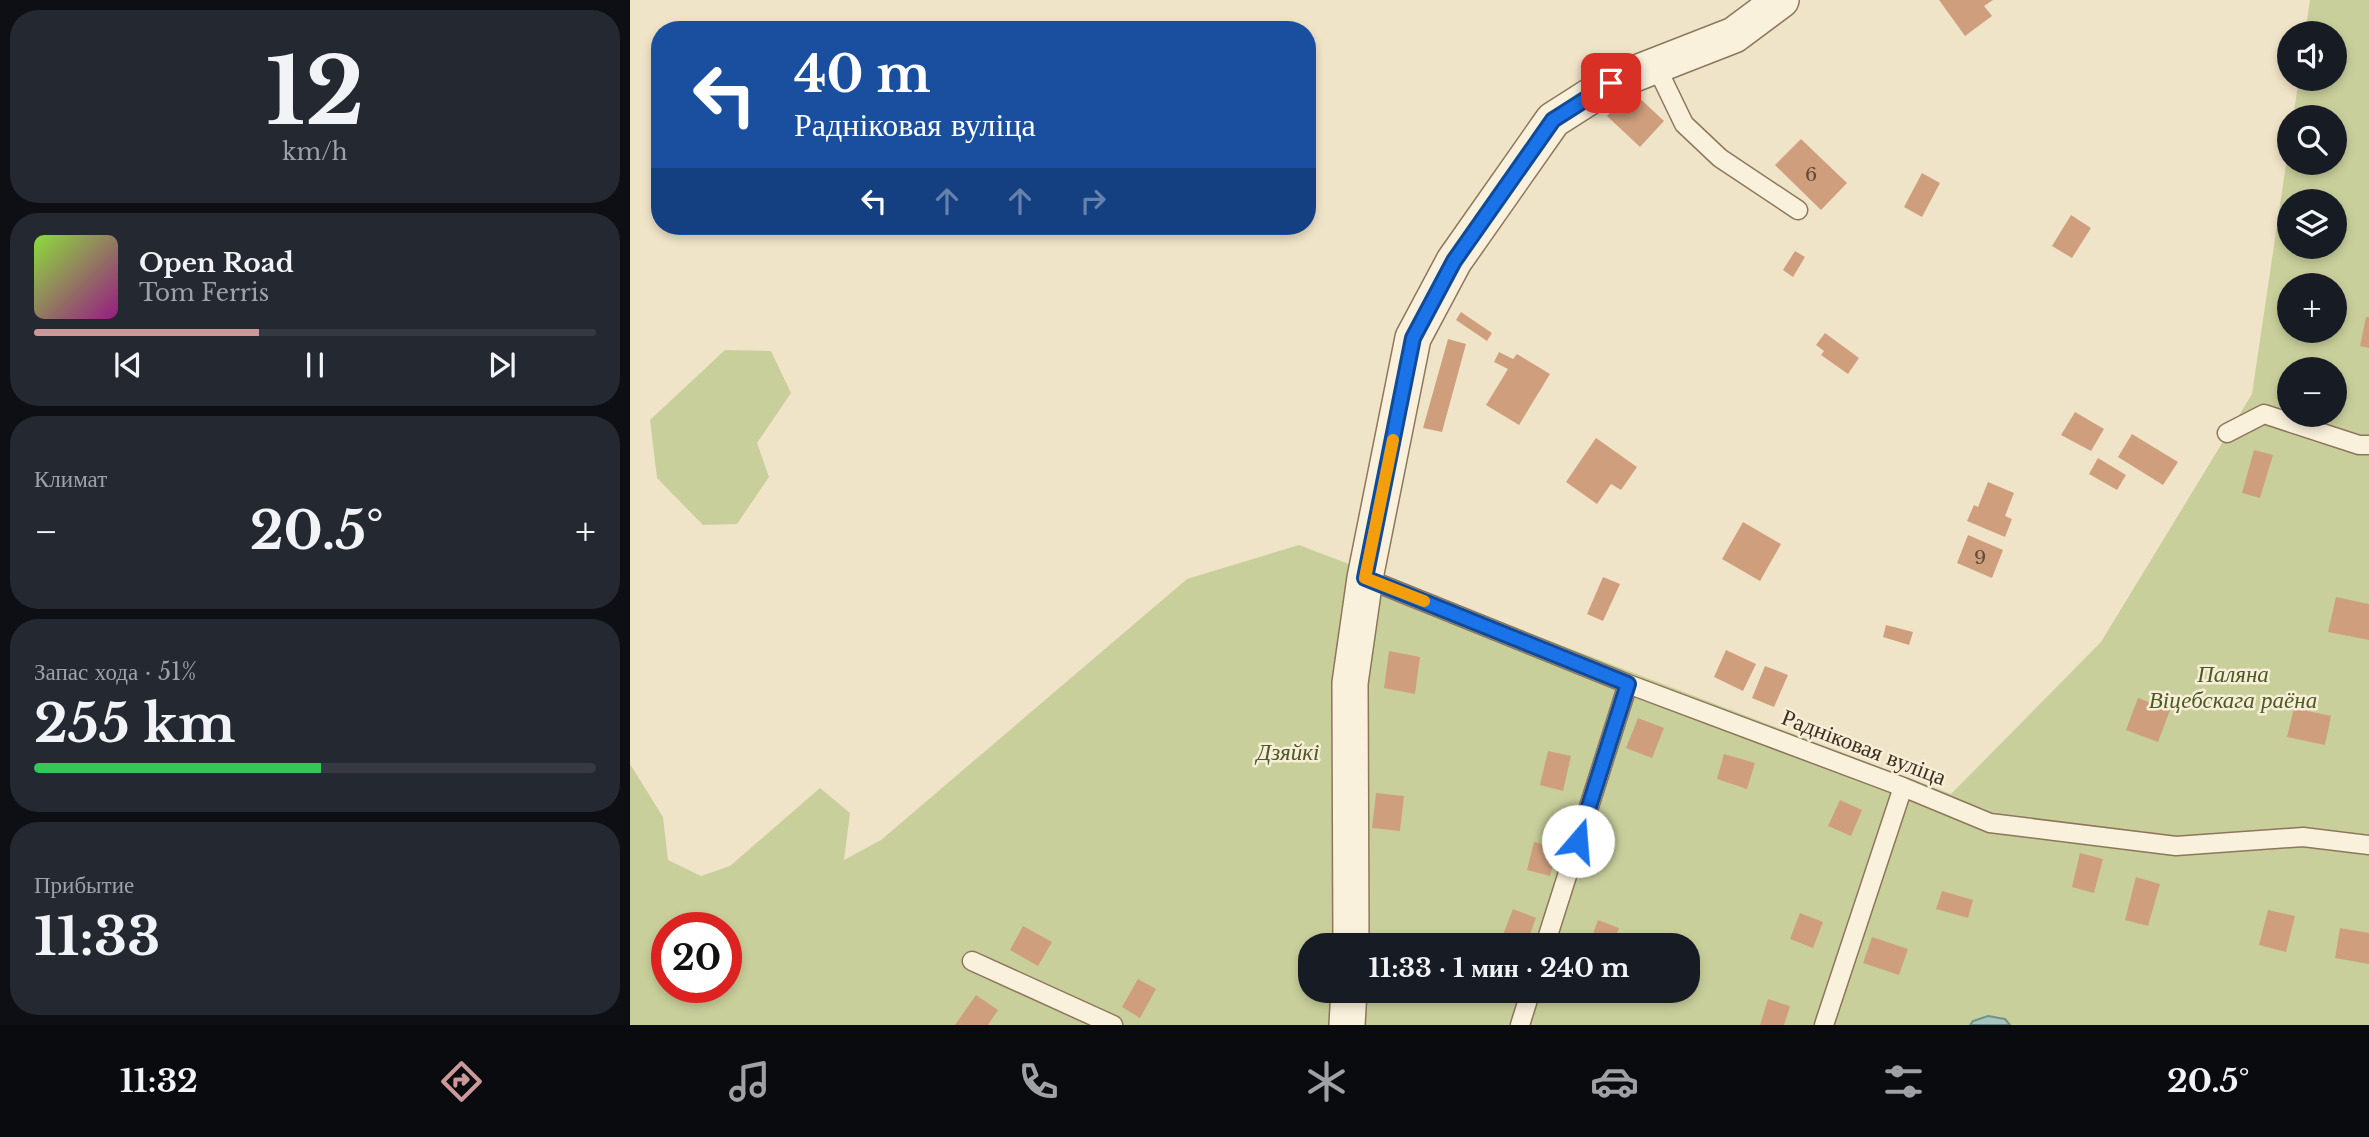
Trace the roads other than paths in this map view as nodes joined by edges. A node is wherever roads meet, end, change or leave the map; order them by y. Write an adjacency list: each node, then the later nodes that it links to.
1 (1781, 0): 2 (street)
2 (1656, 66): 3 (lane); 6 (street)
3 (1798, 210)
4 (2227, 433): 5 (lane)
5 (2369, 445)
6 (1365, 578): 7 (lane, Радніковая вуліца); 10 (street)
7 (1628, 684): 8 (lane, Радніковая вуліца); 11 (lane)
8 (1903, 787): 9 (lane, Радніковая вуліца); 18 (lane)
9 (2369, 845)
10 (1351, 933)
11 (1549, 933)
12 (972, 961): 15 (lane)
13 (1348, 1003): 16 (street)
14 (1527, 1003): 17 (lane)
15 (1113, 1025)
16 (1347, 1025)
17 (1520, 1025)
18 (1824, 1025)

